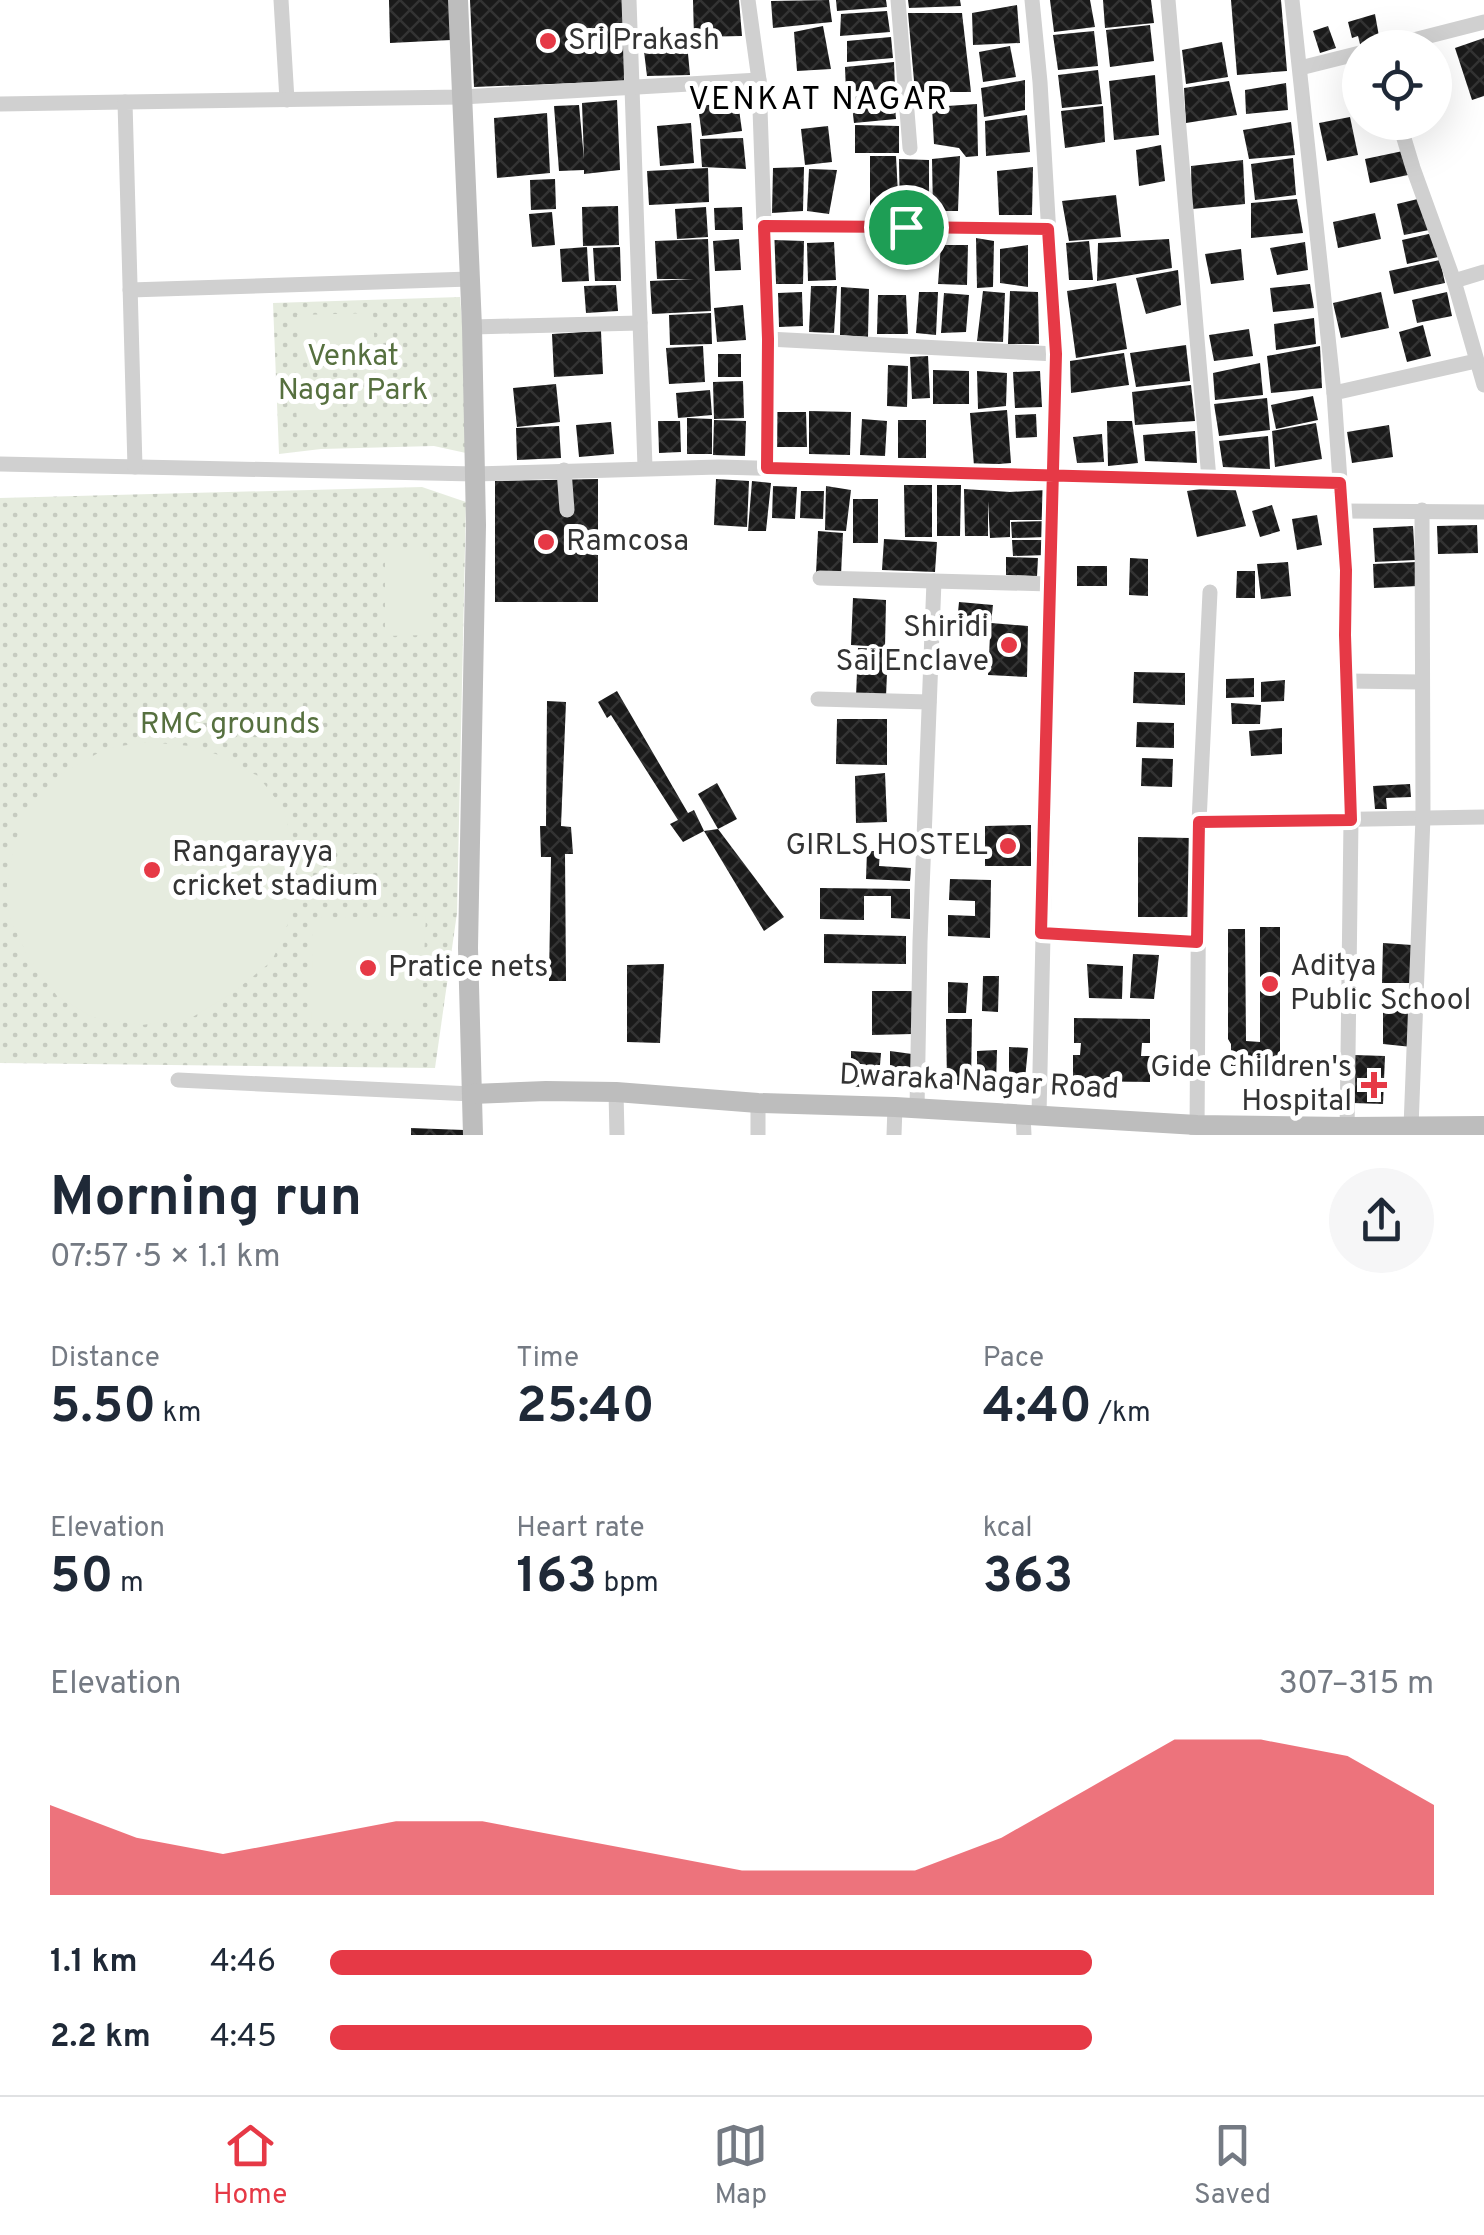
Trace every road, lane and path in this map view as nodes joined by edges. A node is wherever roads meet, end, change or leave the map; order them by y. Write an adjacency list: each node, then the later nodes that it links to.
1 (282, 0): 16 (street)
2 (458, 0): 15 (street)
3 (629, 0): 14 (street)
4 (748, 0): 13 (street)
5 (898, 0): 20 (street)
6 (1032, 0): 22 (street)
7 (1168, 0): 41 (street)
8 (1292, 0): 12 (street)
9 (1484, 22): 10 (street)
10 (1452, 30)
11 (1342, 58): 12 (street)
12 (1300, 68): 33 (street)
13 (759, 80): 14 (street); 21 (street)
14 (631, 86): 15 (street); 27 (street)
15 (462, 97): 16 (street); 24 (street)
16 (287, 100): 17 (street)
17 (125, 102): 18 (street); 26 (street)
18 (0, 104)
19 (1405, 140): 25 (street)
20 (910, 148)
21 (764, 226): 22 (street); 29 (street)
22 (1048, 229): 30 (street)
23 (1484, 272): 25 (street)
24 (470, 279): 26 (street); 28 (street)
25 (1454, 281): 31 (street)
26 (130, 290): 35 (street)
27 (640, 323): 28 (street); 36 (street)
28 (472, 327): 39 (street)
29 (768, 339): 30 (street); 37 (street)
30 (1056, 354): 40 (street)
31 (1476, 362): 32 (street); 33 (street)
32 (1484, 385)
33 (1334, 393): 42 (street)
34 (0, 464): 35 (street)
35 (135, 467): 39 (street)
36 (645, 468): 37 (street); 38 (street)
37 (767, 468): 40 (street)
38 (564, 470): 39 (street); 43 (street)
39 (475, 474): 63 (street)
40 (1052, 475): 41 (street); 49 (street)
41 (1208, 479): 42 (street)
42 (1340, 483): 45 (street)
43 (566, 510)
44 (1422, 510): 45 (street); 46 (street); 52 (street)
45 (1343, 511): 51 (street)
46 (1484, 512)
47 (820, 578): 48 (street)
48 (934, 581): 49 (street); 54 (street)
49 (1050, 584): 59 (street)
50 (1210, 592): 58 (street)
51 (1346, 681): 52 (street); 57 (street)
52 (1421, 682): 55 (street)
53 (818, 698): 54 (street)
54 (929, 702): 66 (street)
55 (1423, 817): 56 (street); 57 (street); 69 (street)
56 (1484, 817)
57 (1351, 820): 58 (street); 71 (street)
58 (1199, 822): 60 (street)
59 (1041, 933): 60 (street); 67 (street)
60 (1197, 942): 70 (street)
61 (178, 1080): 63 (street)
62 (616, 1092): 63 (street, Dwaraka Nagar Road); 64 (street, Dwaraka Nagar Road); 73 (street)
63 (472, 1094): 72 (street)
64 (758, 1103): 65 (street, Dwaraka Nagar Road); 74 (street)
65 (895, 1107): 66 (street, Dwaraka Nagar Road); 75 (street)
66 (917, 1109): 67 (street, Dwaraka Nagar Road)
67 (1028, 1122): 70 (street, Dwaraka Nagar Road)
68 (1484, 1126): 69 (street, Dwaraka Nagar Road)
69 (1411, 1127): 71 (street, Dwaraka Nagar Road)
70 (1196, 1130): 71 (street, Dwaraka Nagar Road)
71 (1347, 1131)
72 (472, 1135)
73 (617, 1135)
74 (758, 1135)
75 (894, 1135)

